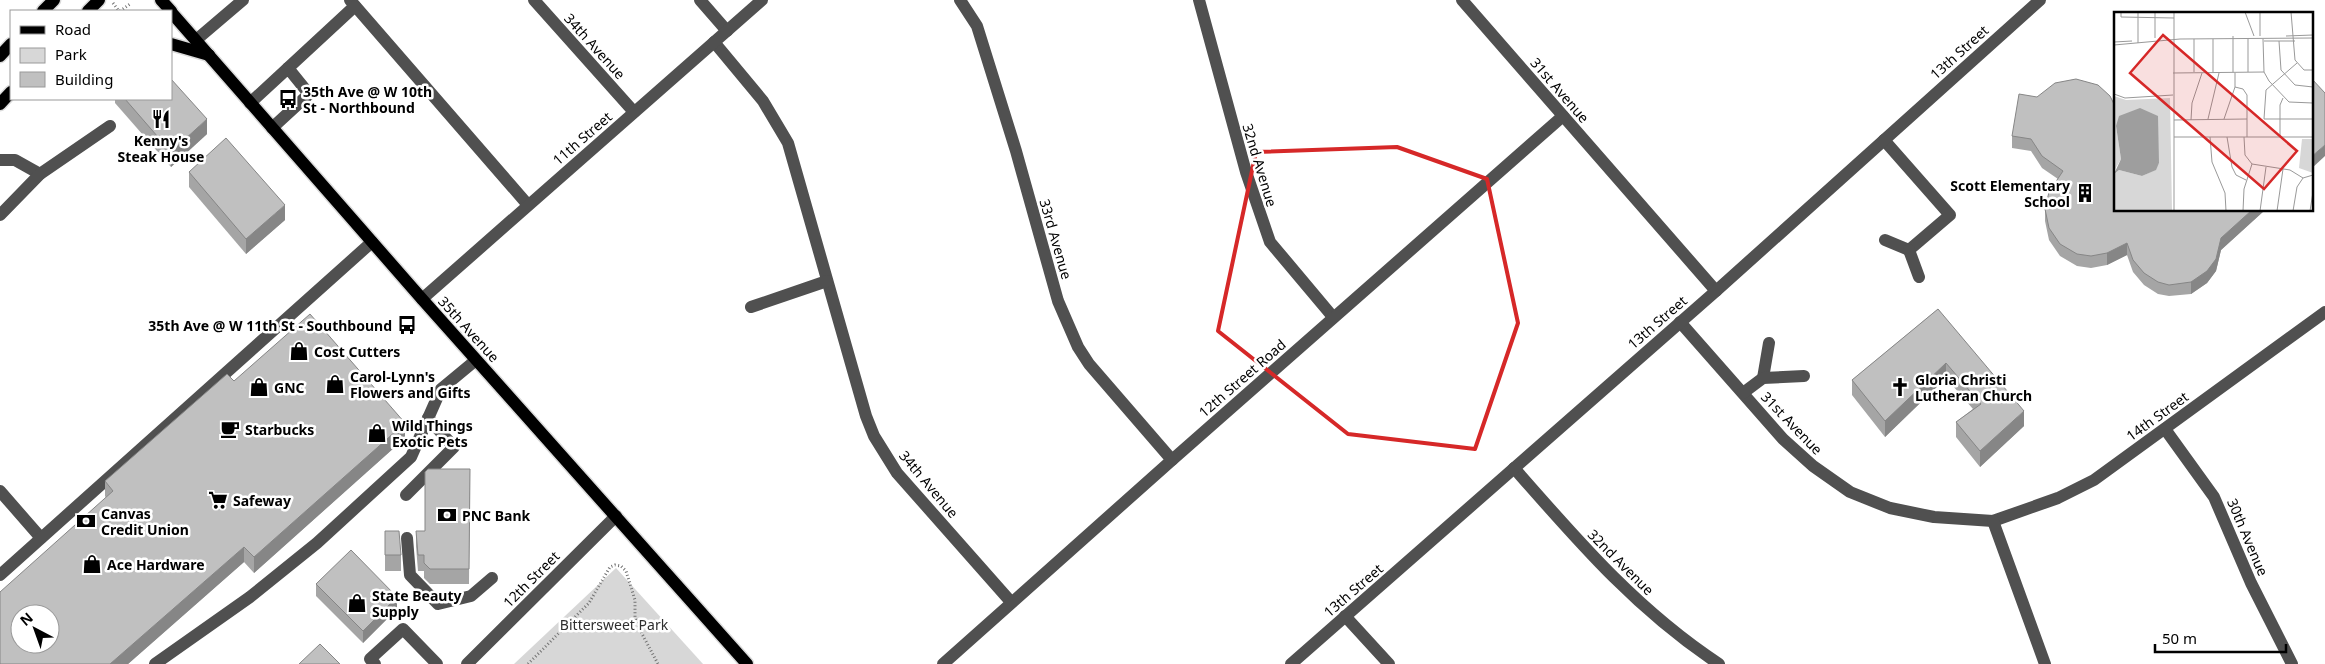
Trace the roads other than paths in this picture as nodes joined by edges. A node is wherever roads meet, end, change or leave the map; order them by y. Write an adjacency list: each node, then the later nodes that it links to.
1 (54, 0): 13 (main road)
2 (100, 0): 14 (main road)
3 (161, 0): 15 (main road, 35th Avenue)
4 (243, 0): 18 (street)
5 (534, 0): 28 (street, 34th Avenue)
6 (700, 0): 17 (street)
7 (762, 0): 17 (street, 11th Street)
8 (960, 0): 55 (street, 33rd Avenue)
9 (1199, 0): 46 (street, 32nd Avenue)
10 (1462, 0): 29 (street, 31st Avenue)
11 (2035, 2): 32 (street, 13th Street)
12 (352, 3): 24 (street); 35 (street)
13 (44, 10)
14 (89, 10)
15 (169, 10)
16 (172, 13): 18 (main road, 35th Avenue)
17 (727, 31): 19 (street, 11th Street)
18 (196, 40): 22 (main road, 35th Avenue)
19 (714, 42): 28 (street, 11th Street); 41 (street, 34th Avenue)
20 (172, 44): 22 (main road)
21 (10, 45): 23 (main road)
22 (209, 55): 26 (main road, 35th Avenue)
23 (0, 56)
24 (288, 68): 26 (street); 31 (street)
25 (10, 93): 27 (main road)
26 (250, 103): 31 (main road, 35th Avenue)
27 (0, 104)
28 (634, 112): 35 (street, 11th Street)
29 (1563, 116): 42 (street, 31st Avenue); 46 (street, 12th Street Road)
30 (110, 126): 34 (street)
31 (272, 128): 38 (main road, 35th Avenue)
32 (1884, 140): 39 (street); 42 (street, 13th Street)
33 (0, 160): 34 (street)
34 (40, 174): 36 (street)
35 (528, 205): 43 (street, 11th Street)
36 (0, 215)
37 (1885, 240): 39 (street)
38 (372, 242): 43 (main road, 35th Avenue); 61 (street)
39 (1909, 250): 40 (street)
40 (1919, 277)
41 (827, 281): 44 (street); 65 (street, 34th Avenue)
42 (1716, 290): 47 (street, 13th Street)
43 (422, 299): 49 (main road, 35th Avenue)
44 (751, 307)
45 (2325, 312): 54 (street, 14th Street)
46 (1333, 317): 55 (street, 12th Street Road)
47 (1680, 322): 52 (street, 31st Avenue); 56 (street, 13th Street)
48 (1769, 343): 51 (street)
49 (476, 360): 53 (street); 59 (main road, 35th Avenue)
50 (1804, 376): 51 (street)
51 (1763, 378): 52 (street)
52 (1743, 394): 60 (street, 31st Avenue)
53 (428, 418): 58 (street); 67 (street)
54 (2165, 429): 60 (street, 14th Street); 77 (street, 30th Avenue)
55 (1172, 460): 65 (street, 12th Street Road)
56 (1514, 468): 66 (street, 13th Street); 75 (street, 32nd Avenue)
57 (0, 491): 61 (street)
58 (406, 495)
59 (616, 516): 70 (street, 12th Street); 71 (main road, 35th Avenue)
60 (1993, 521): 76 (street)
61 (41, 538): 63 (street)
62 (407, 538): 64 (street)
63 (0, 575)
64 (492, 578)
65 (1011, 602): 72 (street, 12th Street Road)
66 (1345, 616): 73 (street, 13th Street); 74 (street)
67 (155, 664)
68 (375, 664): 69 (street)
69 (437, 664)
70 (467, 664)
71 (747, 664)
72 (943, 664)
73 (1291, 664)
74 (1389, 664)
75 (1719, 664)
76 (2045, 664)
77 (2292, 664)

